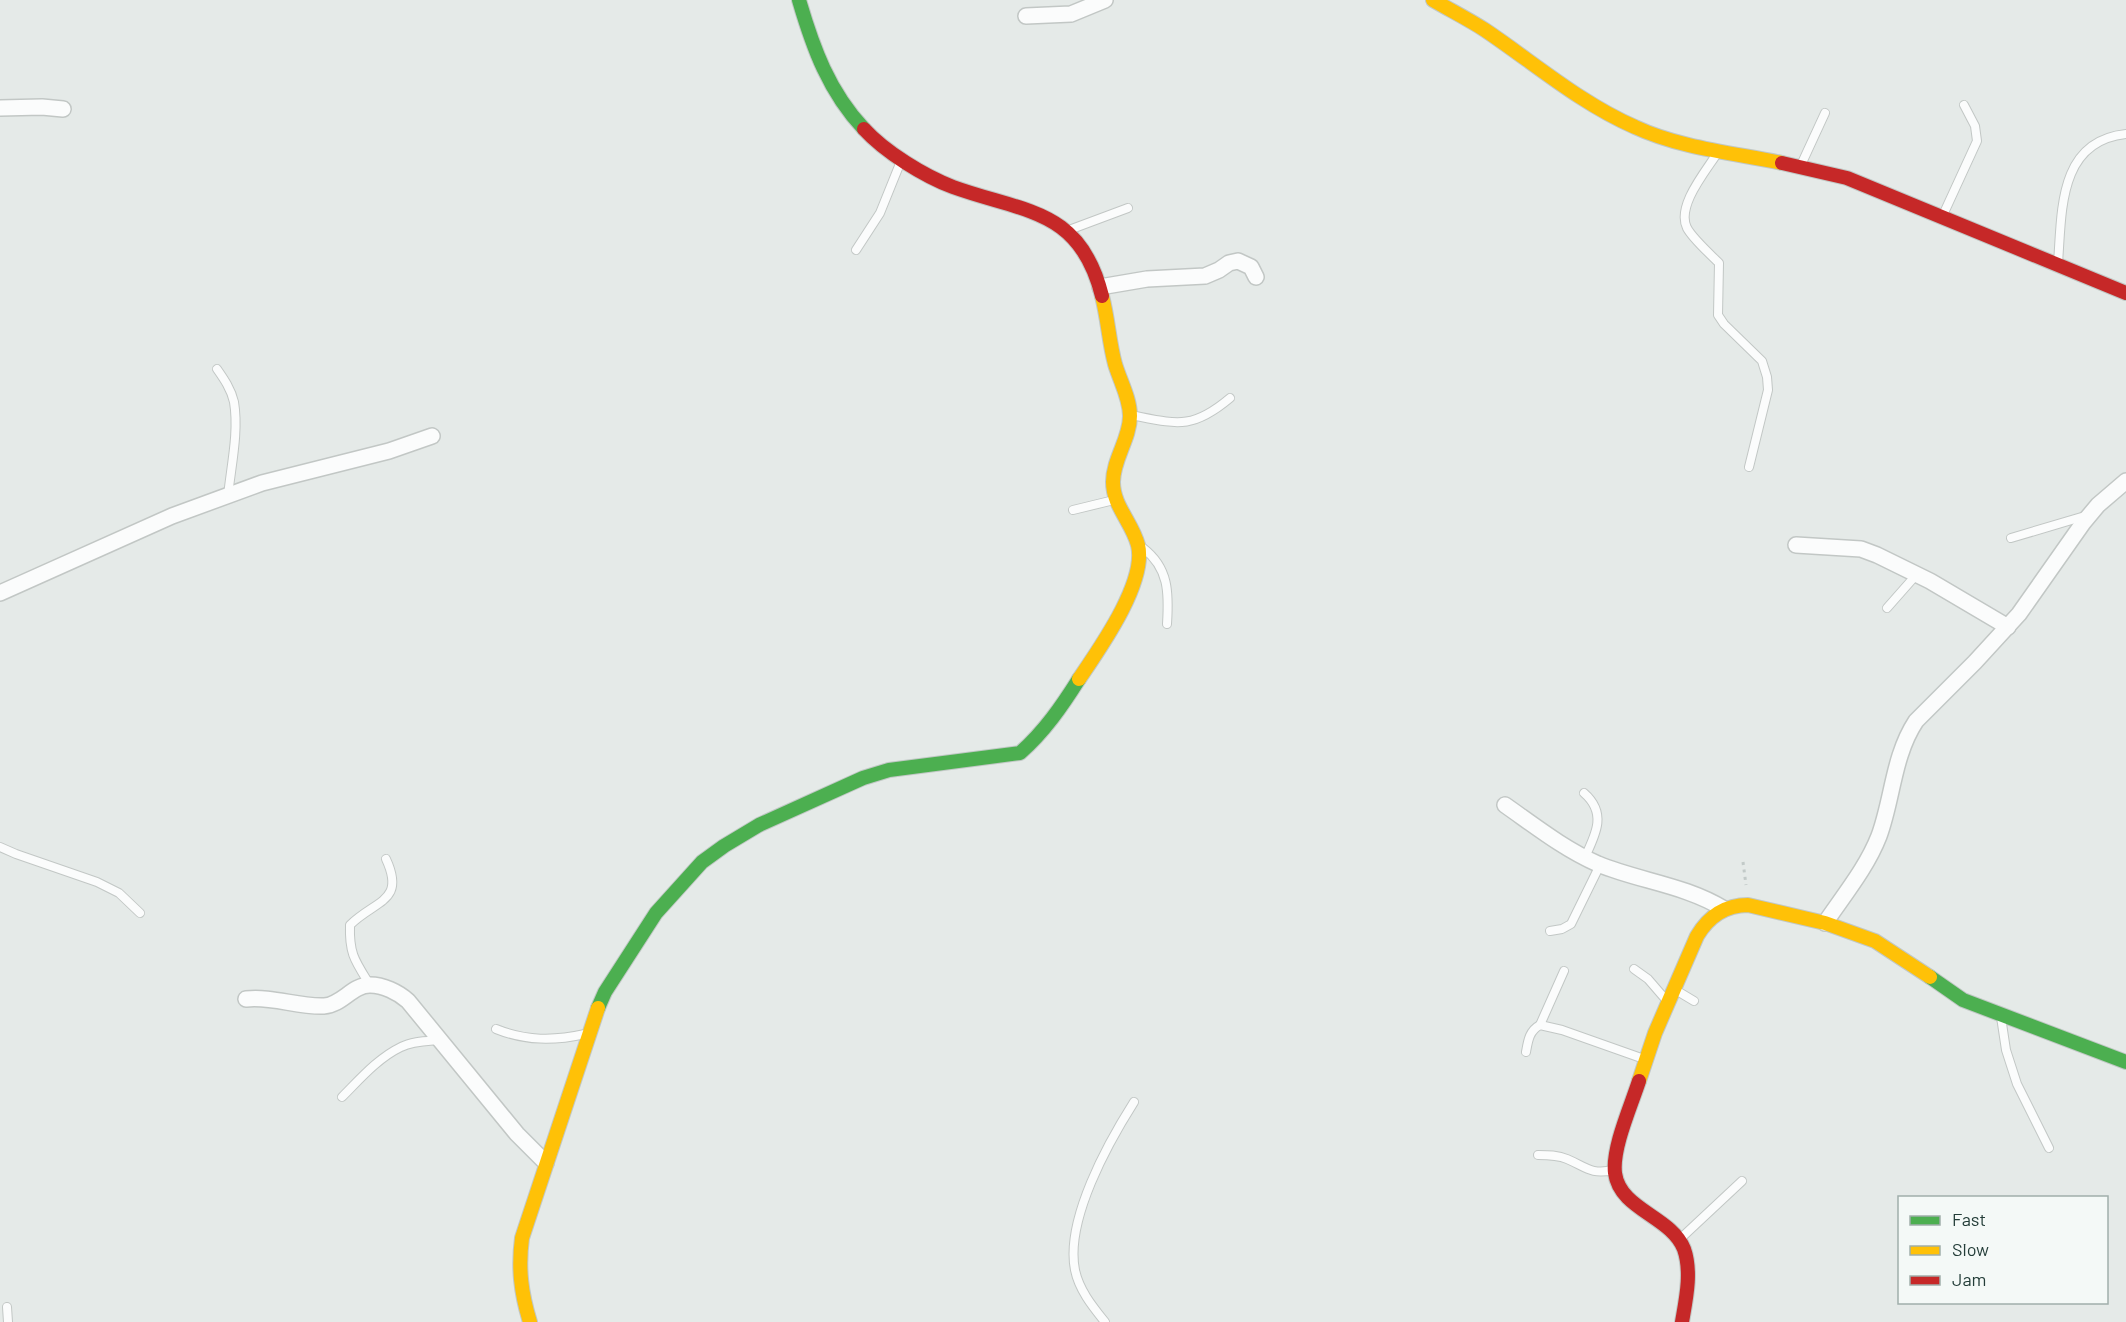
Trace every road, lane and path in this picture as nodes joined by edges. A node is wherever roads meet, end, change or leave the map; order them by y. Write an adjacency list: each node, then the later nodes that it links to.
1 (799, 0): 11 (street)
2 (1105, 0): 4 (street)
3 (1433, 0): 10 (street)
4 (1026, 16)
5 (1964, 105): 14 (lane)
6 (0, 108): 7 (street)
7 (63, 109)
8 (1825, 113): 12 (lane)
9 (2126, 134): 17 (lane)
10 (1719, 151): 12 (street); 25 (lane)
11 (901, 159): 15 (street); 16 (lane)
12 (1800, 166): 14 (street)
13 (1128, 208): 15 (lane)
14 (1943, 217): 17 (street)
15 (1065, 231): 19 (street)
16 (856, 250)
17 (2058, 264): 20 (street)
18 (1256, 278): 19 (street)
19 (1100, 287): 23 (street)
20 (2126, 293)
21 (217, 369): 27 (lane)
22 (1230, 398): 23 (lane)
23 (1130, 415): 28 (street)
24 (432, 436): 27 (street)
25 (1749, 467)
26 (2126, 481): 30 (street)
27 (228, 496): 35 (street)
28 (1115, 500): 29 (lane); 32 (street)
29 (1073, 510)
30 (2089, 514): 31 (lane); 38 (street)
31 (2011, 538)
32 (1139, 545): 37 (lane); 61 (street)
33 (1796, 545): 34 (street)
34 (1917, 574): 36 (lane); 38 (street)
35 (0, 593)
36 (1887, 608)
37 (1167, 624)
38 (2008, 627): 49 (street)
39 (1584, 793): 42 (lane)
40 (1505, 805): 42 (street)
41 (0, 847): 48 (lane)
42 (1585, 857): 45 (street)
43 (386, 858): 53 (lane)
44 (1743, 862): 46 (path)
45 (1600, 865): 47 (street); 50 (lane)
46 (1748, 905): 47 (street); 49 (street)
47 (1724, 909): 54 (street)
48 (140, 913)
49 (1825, 923): 58 (street)
50 (1550, 931)
51 (1634, 969): 57 (lane)
52 (1564, 971): 59 (lane)
53 (370, 985): 55 (street); 62 (street)
54 (1674, 989): 56 (lane); 57 (street)
55 (246, 999)
56 (1694, 1001)
57 (1668, 1002): 64 (street)
58 (2001, 1015): 65 (street); 68 (lane)
59 (1540, 1025): 63 (lane); 64 (lane)
60 (496, 1029): 61 (lane)
61 (589, 1032): 70 (street)
62 (439, 1040): 66 (lane); 70 (street)
63 (1526, 1052)
64 (1646, 1059): 71 (street)
65 (2126, 1062)
66 (342, 1097)
67 (1134, 1102): 77 (lane)
68 (2049, 1148)
69 (1538, 1155): 71 (lane)
70 (546, 1163): 76 (street)
71 (1614, 1170): 73 (street)
72 (1742, 1181): 73 (lane)
73 (1679, 1240): 78 (street)
74 (6, 1307): 75 (lane)
75 (8, 1322)
76 (530, 1322)
77 (1105, 1322)
78 (1682, 1322)

